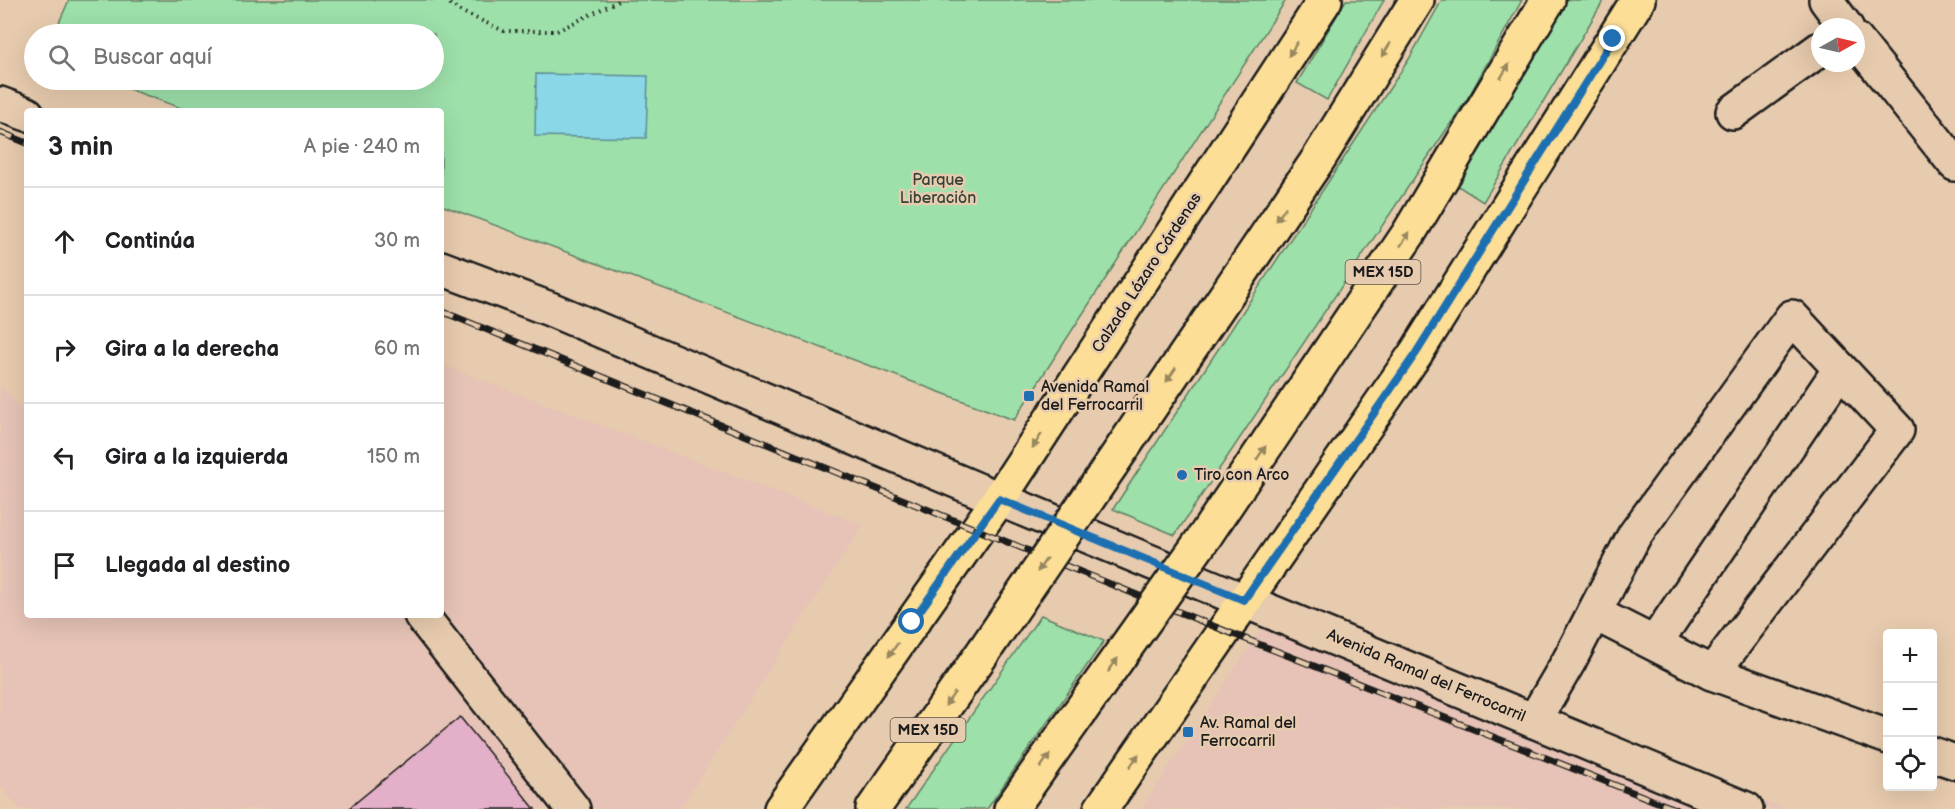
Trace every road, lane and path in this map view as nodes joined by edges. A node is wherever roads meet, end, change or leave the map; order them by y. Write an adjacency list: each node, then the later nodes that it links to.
1 (445, 0): 2 (path)
2 (620, 0)
3 (1325, 0): 17 (main road, Calzada Lázaro Cárdenas, one-way to 17)
4 (1417, 0): 29 (main road, MEX 15D, one-way to 29, bridge)
5 (1548, 0): 30 (main road, MEX 15D, one-way to 5, bridge)
6 (1638, 0): 18 (main road)
7 (1826, 0): 8 (street)
8 (1839, 18)
9 (1865, 51): 14 (street)
10 (1811, 56): 12 (street)
11 (0, 104): 13 (street)
12 (1733, 112)
13 (24, 113)
14 (1955, 164)
15 (444, 269): 17 (street, Avenida Ramal del Ferrocarril)
16 (1840, 369): 19 (street); 21 (street); 22 (street)
17 (999, 499): 18 (street, Avenida Ramal del Ferrocarril); 28 (main road, Calzada Lázaro Cárdenas, one-way to 28)
18 (1244, 600): 23 (street, Avenida Ramal del Ferrocarril); 31 (main road, one-way to 18)
19 (1594, 613): 21 (street); 23 (street)
20 (423, 618): 27 (street)
21 (1655, 643): 22 (street)
22 (1712, 673): 24 (street)
23 (1534, 721): 32 (street, Avenida Ramal del Ferrocarril)
24 (1883, 736)
25 (1937, 756): 26 (street)
26 (1955, 762)
27 (573, 809)
28 (781, 809)
29 (873, 809)
30 (1011, 809)
31 (1101, 809)
32 (1746, 809)

